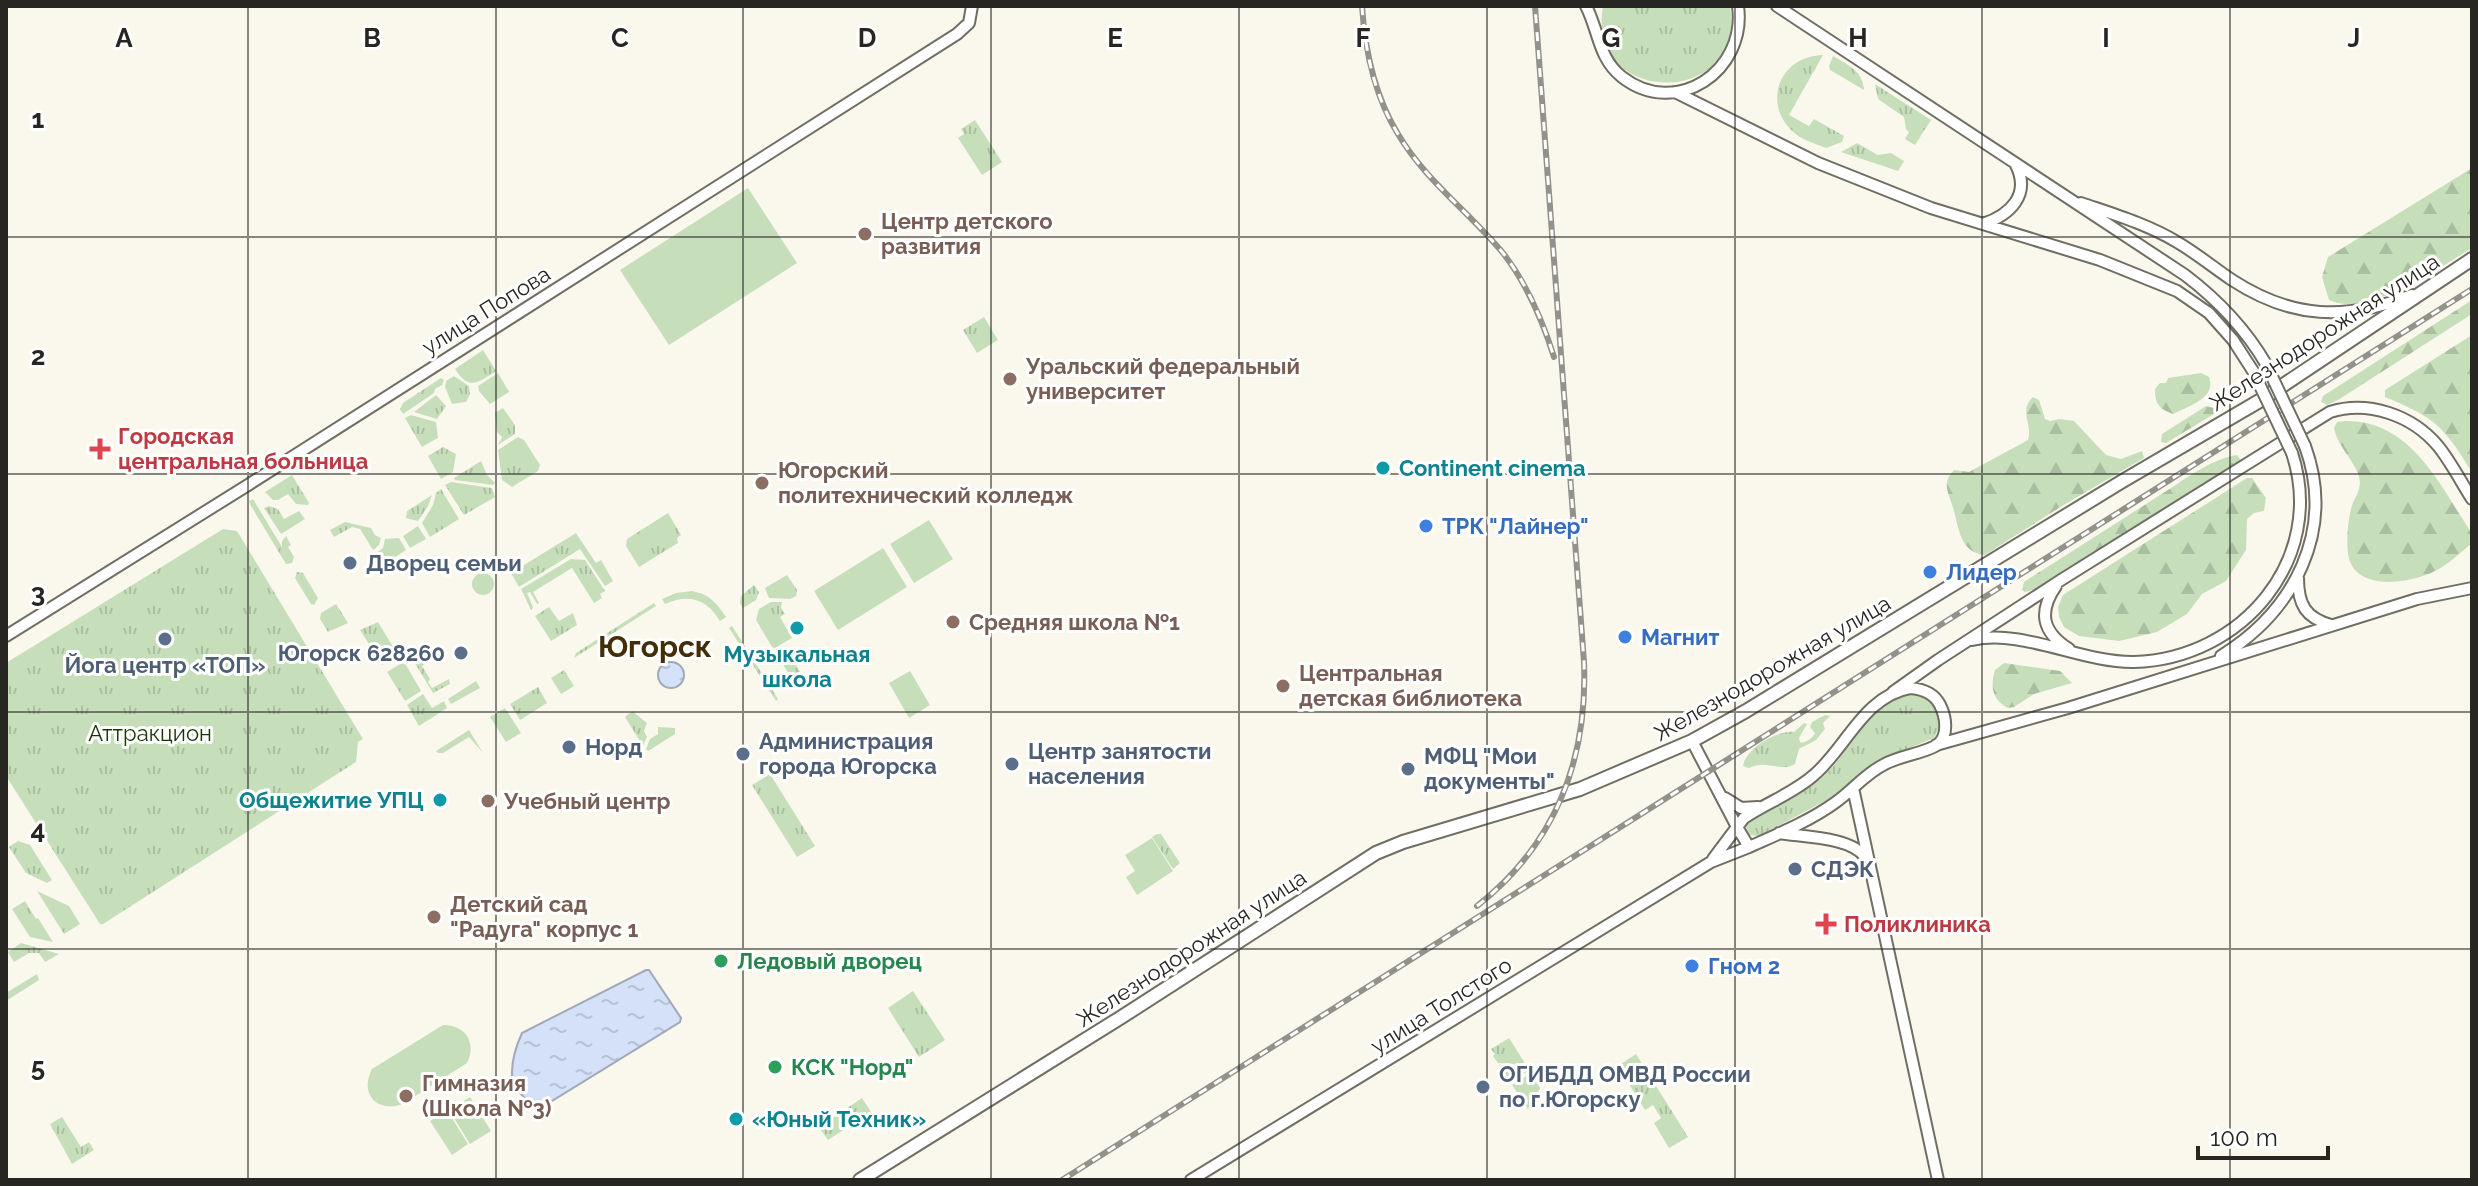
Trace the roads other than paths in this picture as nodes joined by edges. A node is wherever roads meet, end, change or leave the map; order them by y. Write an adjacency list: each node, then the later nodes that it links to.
1 (972, 6): 7 (street)
2 (980, 6): 7 (street)
3 (1586, 6): 8 (street)
4 (1596, 6): 8 (street)
5 (1738, 6): 9 (street)
6 (1777, 6): 10 (street)
7 (969, 23): 20 (street, улица Попова)
8 (1595, 33): 9 (street)
9 (1675, 92): 12 (street)
10 (2015, 163): 11 (street); 12 (street)
11 (2064, 196): 14 (street); 16 (street, bridge)
12 (1981, 225): 22 (street, bridge)
13 (2472, 259): 14 (main road, Железнодорожная улица)
14 (2421, 292): 25 (main road, Железнодорожная улица)
15 (2472, 499): 17 (street)
16 (2298, 576): 19 (street); 23 (street)
17 (2061, 580): 21 (street); 22 (street)
18 (2472, 588): 19 (street)
19 (2333, 625): 23 (street)
20 (6, 636)
21 (1959, 646): 22 (street); 24 (street)
22 (2090, 657)
23 (2198, 668): 26 (street)
24 (1893, 692): 26 (street); 29 (street)
25 (1692, 741): 28 (street); 35 (main road, Железнодорожная улица)
26 (1936, 745): 27 (street)
27 (1853, 788): 31 (street); 34 (street)
28 (1718, 791): 29 (street); 30 (street)
29 (1761, 806): 30 (street)
30 (1737, 827): 32 (street); 33 (street)
31 (1779, 833): 32 (street); 34 (street)
32 (1749, 847): 33 (street)
33 (1711, 862): 36 (street, улица Толстого)
34 (1869, 866): 37 (street)
35 (860, 1180)
36 (1191, 1180)
37 (1938, 1180)

